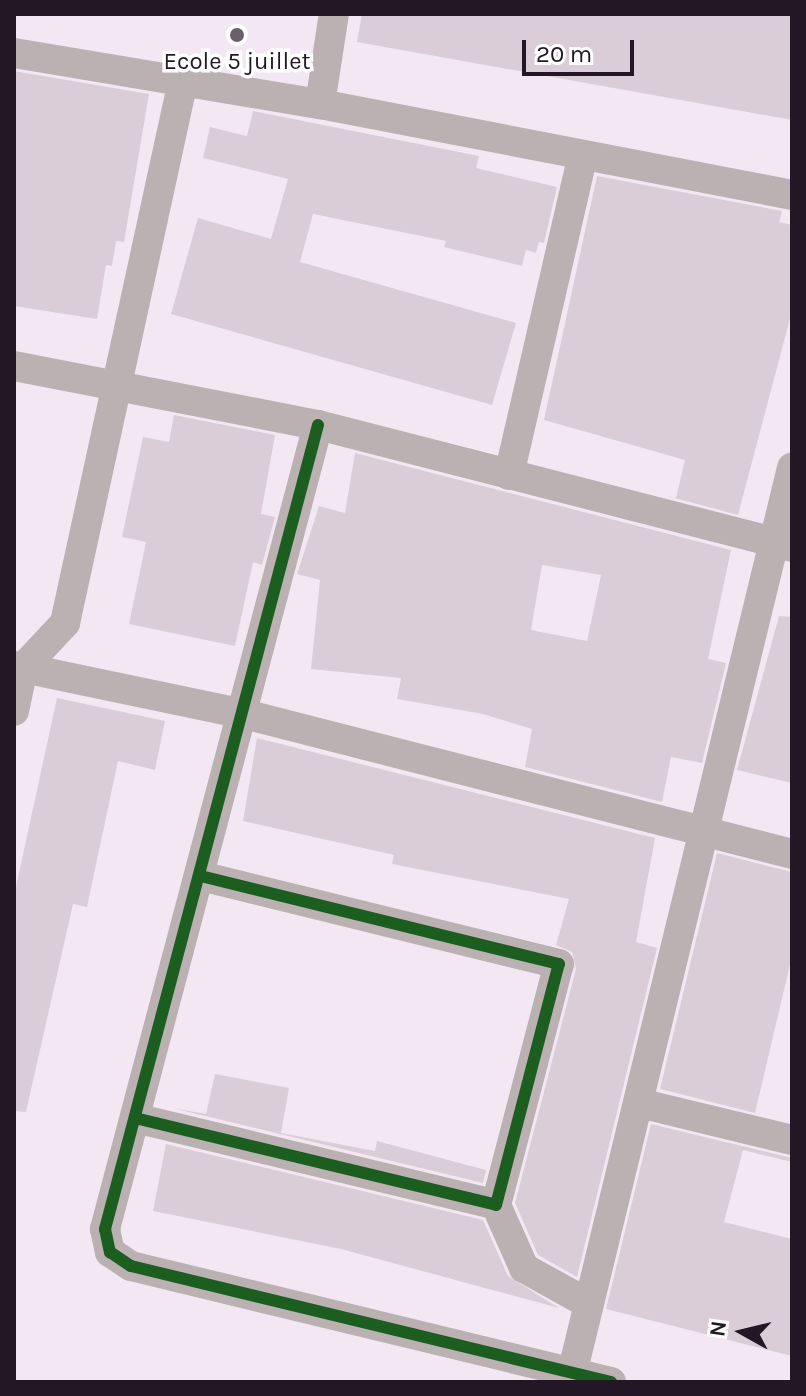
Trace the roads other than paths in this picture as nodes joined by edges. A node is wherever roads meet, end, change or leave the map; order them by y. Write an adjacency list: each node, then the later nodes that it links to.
1 (334, 14): 4 (street)
2 (14, 53): 3 (street)
3 (183, 81): 4 (street); 8 (street)
4 (320, 104): 5 (street)
5 (583, 155): 6 (street); 11 (street)
6 (792, 195)
7 (14, 366): 8 (street)
8 (120, 386): 9 (street); 13 (street)
9 (318, 425): 11 (street); 15 (street)
10 (792, 468): 12 (street)
11 (509, 475): 12 (street)
12 (784, 545): 16 (street)
13 (19, 667): 14 (street); 15 (street)
14 (14, 711)
15 (244, 714): 16 (street); 18 (street)
16 (705, 832): 17 (street); 19 (street)
17 (792, 854)
18 (200, 876): 20 (street); 22 (street)
19 (639, 1103): 21 (street); 23 (street)
20 (135, 1118): 22 (street); 24 (street)
21 (792, 1140)
22 (496, 1205): 23 (street)
23 (589, 1304): 24 (street)
24 (572, 1377): 25 (street)
25 (611, 1382)

